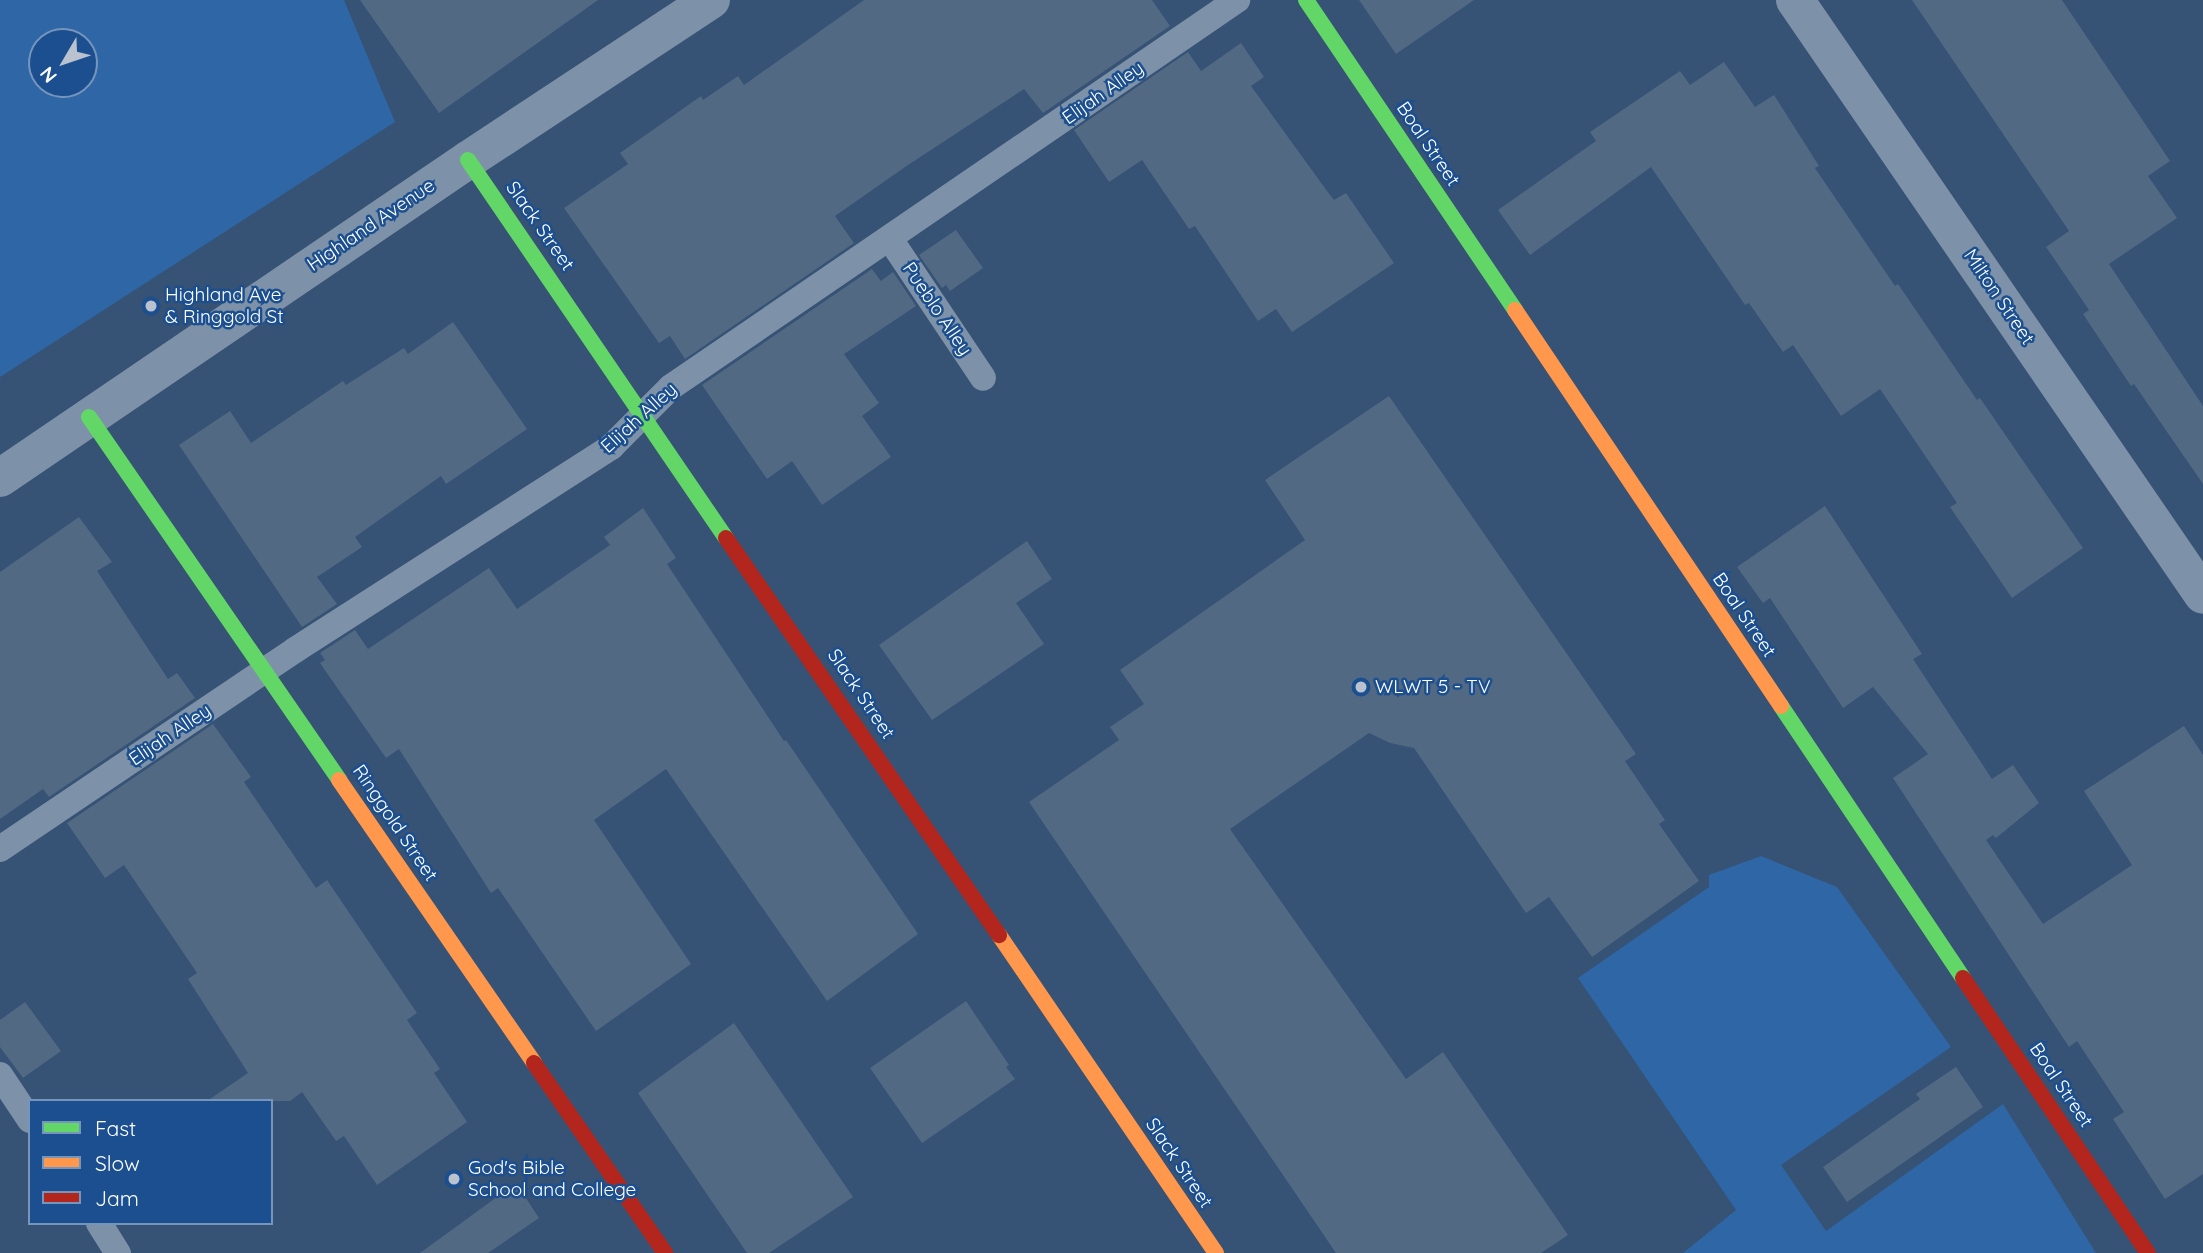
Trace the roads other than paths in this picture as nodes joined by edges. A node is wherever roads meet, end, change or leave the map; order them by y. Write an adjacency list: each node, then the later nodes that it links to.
1 (711, 0): 5 (street, Highland Avenue)
2 (1237, 0): 6 (lane, Elijah Alley)
3 (1306, 0): 20 (street, Boal Street)
4 (1795, 0): 11 (street, Milton Street)
5 (468, 160): 8 (street, Slack Street); 9 (street, Highland Avenue)
6 (890, 239): 7 (lane, Pueblo Alley); 8 (lane, Elijah Alley)
7 (983, 378)
8 (644, 413): 12 (lane, Elijah Alley); 19 (street, Slack Street)
9 (89, 417): 10 (street, Highland Avenue); 12 (street, Ringgold Street)
10 (0, 478)
11 (2203, 595)
12 (265, 671): 13 (lane, Elijah Alley); 18 (street, Ringgold Street)
13 (0, 849)
14 (0, 1075): 15 (lane)
15 (28, 1117)
16 (100, 1225): 17 (lane)
17 (118, 1253)
18 (665, 1253)
19 (1216, 1253)
20 (2148, 1253)

